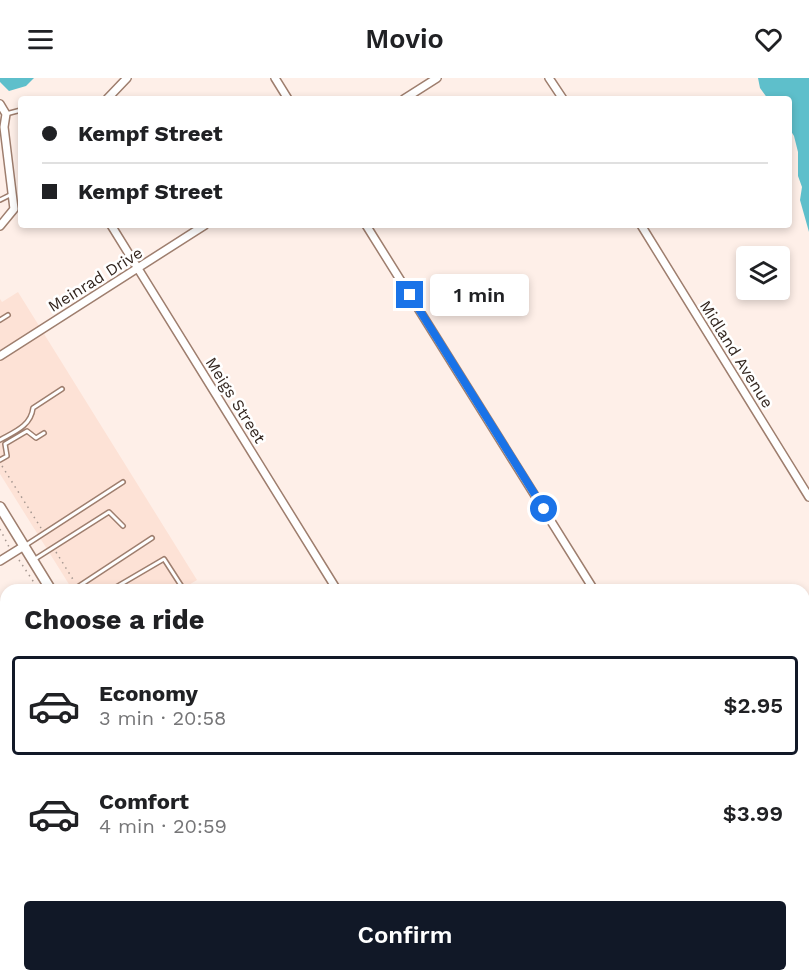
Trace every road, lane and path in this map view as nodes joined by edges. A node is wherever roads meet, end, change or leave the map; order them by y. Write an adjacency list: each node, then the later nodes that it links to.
1 (127, 78): 5 (street)
2 (275, 78): 6 (street)
3 (437, 78): 7 (street)
4 (549, 78): 8 (street)
5 (110, 96)
6 (286, 96)
7 (409, 96)
8 (560, 96)
9 (0, 104): 11 (street)
10 (18, 111): 11 (lane)
11 (6, 114): 12 (street)
12 (3, 145): 13 (street)
13 (12, 194): 14 (lane); 15 (street)
14 (0, 200)
15 (0, 226)
16 (113, 228): 20 (street, Meigs Street)
17 (200, 228): 20 (street, Meinrad Drive)
18 (368, 228): 48 (street)
19 (643, 228): 30 (street, Midland Avenue)
20 (139, 268): 24 (street, Meinrad Drive); 47 (street, Meigs Street)
21 (8, 315): 22 (lane)
22 (0, 320)
23 (0, 346): 24 (lane)
24 (2, 355)
25 (62, 389): 27 (lane)
26 (44, 433): 28 (lane)
27 (0, 440)
28 (0, 461): 34 (path)
29 (123, 482): 34 (lane)
30 (809, 498)
31 (0, 507): 36 (main road)
32 (123, 526): 37 (lane)
33 (0, 529): 38 (path)
34 (44, 533): 36 (lane)
35 (152, 538): 44 (lane)
36 (24, 546): 38 (street); 39 (main road)
37 (53, 547): 39 (lane); 43 (path)
38 (13, 553): 40 (street); 41 (path)
39 (33, 560): 42 (main road)
40 (0, 561)
41 (35, 584)
42 (47, 584)
43 (76, 584)
44 (83, 584)
45 (121, 584): 46 (lane)
46 (180, 584)
47 (333, 584)
48 (590, 584)

